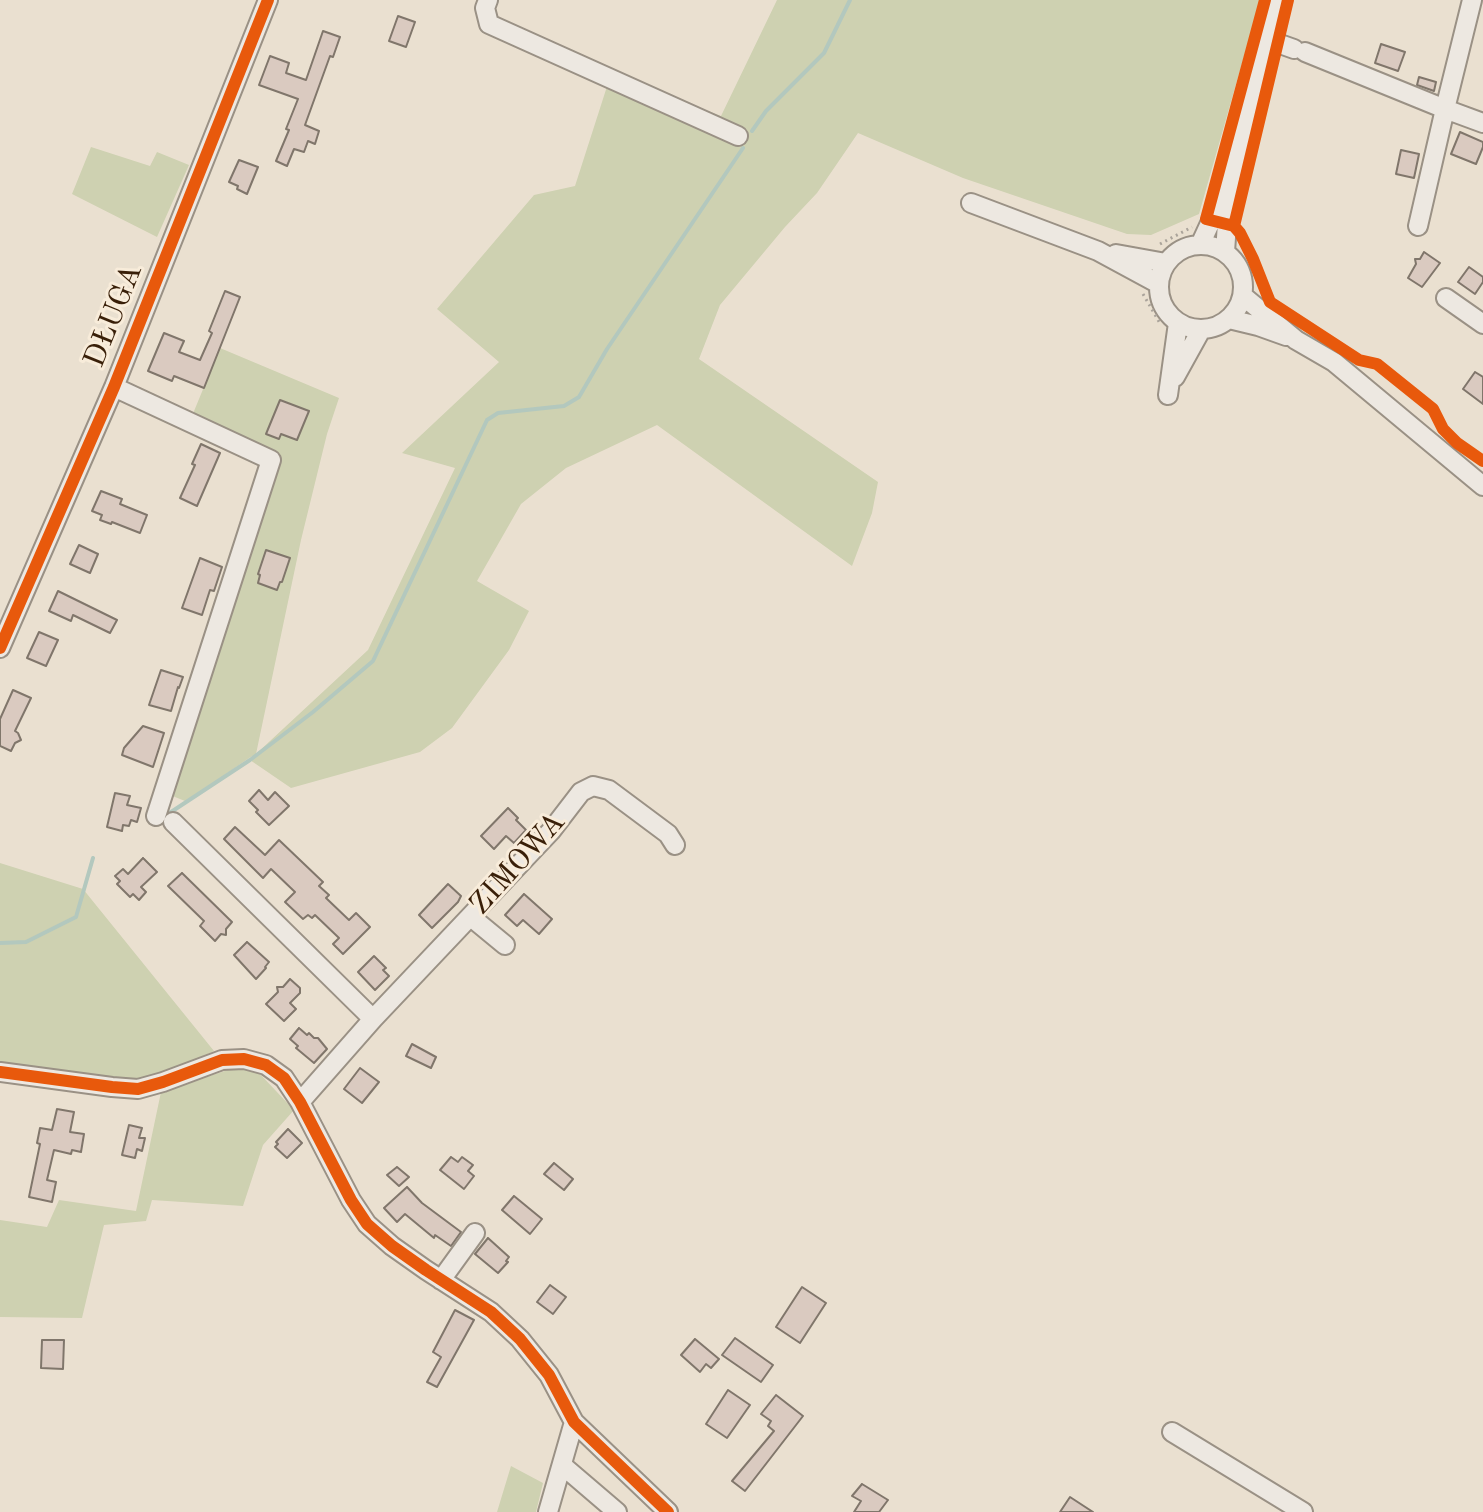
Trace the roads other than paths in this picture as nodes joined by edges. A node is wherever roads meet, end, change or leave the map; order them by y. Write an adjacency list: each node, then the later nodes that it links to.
1 (268, 0): 24 (street, DŁUGA)
2 (488, 0): 8 (street)
3 (1277, 0): 5 (street)
4 (1472, 0): 6 (street)
5 (1266, 39): 6 (street); 9 (street)
6 (1445, 109): 7 (street); 11 (street)
7 (1483, 123)
8 (738, 136)
9 (1230, 180): 12 (street); 14 (street)
10 (971, 203): 13 (street)
11 (1418, 226)
12 (1200, 245): 14 (street); 15 (street)
13 (1098, 251): 15 (street); 16 (street)
14 (1225, 252): 17 (street)
15 (1166, 263): 16 (street)
16 (1151, 288): 21 (street)
17 (1243, 296): 19 (street); 23 (street)
18 (1446, 298): 20 (street)
19 (1229, 319): 22 (street); 23 (street)
20 (1483, 324)
21 (1172, 328): 22 (street); 22 (street)
22 (1201, 330)
23 (1296, 340): 25 (street)
24 (114, 387): 26 (street, DŁUGA); 30 (street, DŁUGA)
25 (1480, 479)
26 (0, 648)
27 (675, 845): 28 (street, ZIMOWA)
28 (471, 917): 29 (street); 30 (street, ZIMOWA)
29 (505, 945)
30 (373, 1019): 32 (street, ZIMOWA)
31 (0, 1072): 32 (street)
32 (300, 1102): 34 (street)
33 (475, 1233): 34 (street)
34 (441, 1280): 35 (street)
35 (574, 1422): 37 (street); 40 (street)
36 (1172, 1432): 41 (street)
37 (562, 1465): 38 (street); 39 (street)
38 (548, 1512)
39 (617, 1512)
40 (668, 1512)
41 (1303, 1512)

